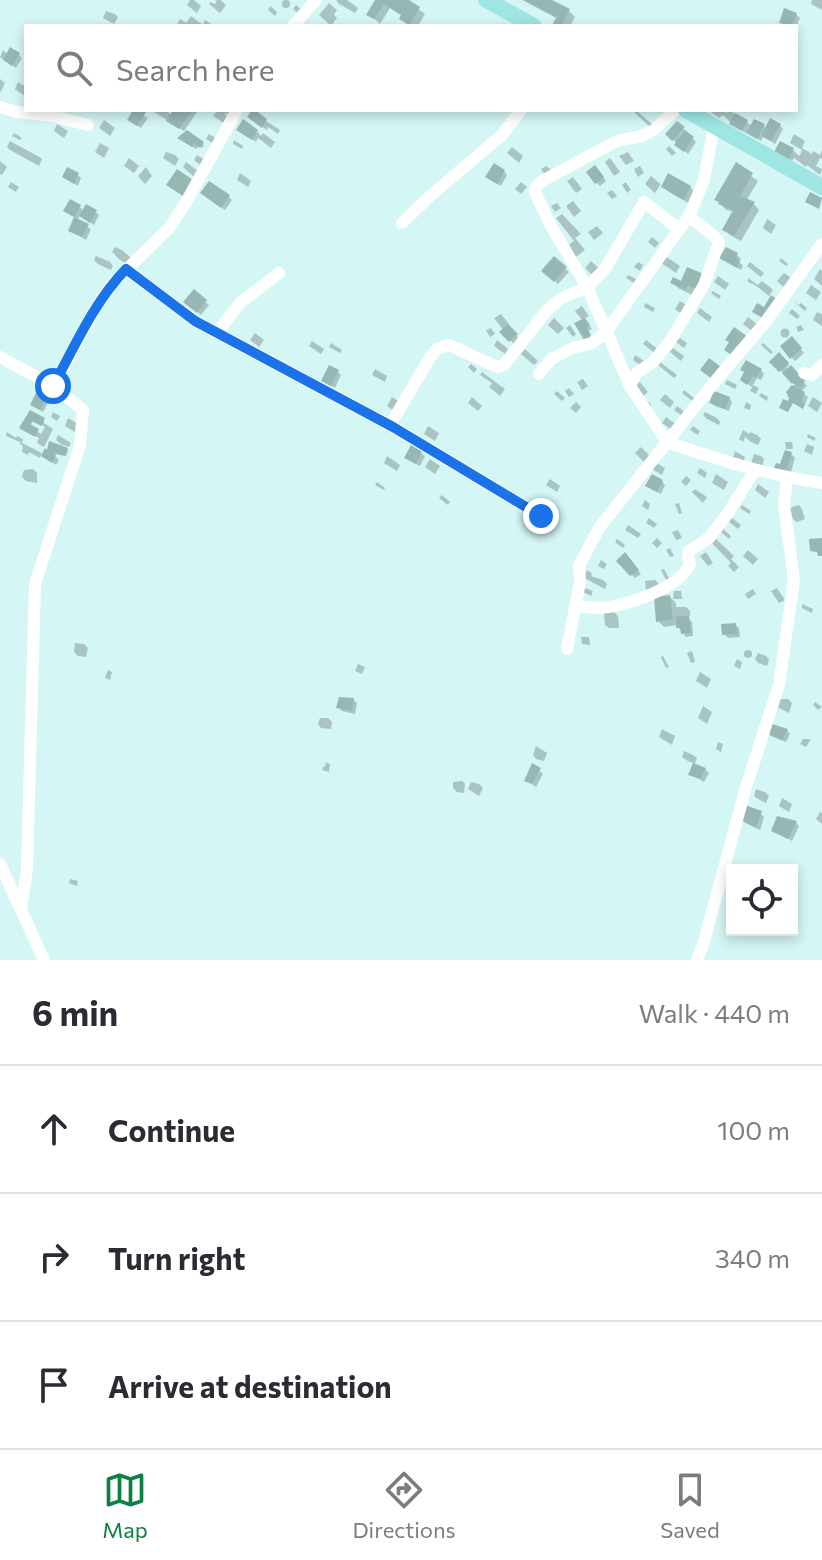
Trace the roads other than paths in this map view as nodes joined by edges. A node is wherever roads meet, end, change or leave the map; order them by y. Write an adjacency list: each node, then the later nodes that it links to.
1 (316, 0): 3 (street)
2 (486, 0): 4 (main road)
3 (295, 24)
4 (530, 24)
5 (0, 107): 10 (street)
6 (236, 112): 17 (street)
7 (519, 112): 14 (street)
8 (673, 112): 19 (street)
9 (690, 112): 11 (main road)
10 (88, 125)
11 (714, 126): 12 (main road); 13 (street)
12 (822, 187)
13 (689, 216): 15 (street); 27 (street)
14 (402, 223)
15 (679, 229): 19 (street); 20 (street)
16 (822, 244): 29 (street)
17 (126, 269): 21 (street); 26 (street)
18 (279, 273): 21 (street)
19 (587, 287): 20 (street); 28 (street)
20 (606, 332): 25 (street); 27 (street)
21 (217, 333): 28 (street)
22 (0, 357): 26 (street)
23 (822, 365): 24 (street)
24 (804, 373)
25 (539, 374)
26 (53, 386): 37 (street)
27 (630, 386): 29 (street)
28 (390, 425): 33 (street)
29 (667, 442): 30 (street); 34 (street)
30 (755, 470): 31 (street); 34 (street)
31 (787, 478): 32 (street); 39 (street)
32 (822, 483)
33 (541, 516)
34 (576, 606): 35 (street)
35 (567, 649)
36 (0, 864): 37 (street)
37 (21, 909): 38 (street)
38 (44, 960)
39 (697, 960)

